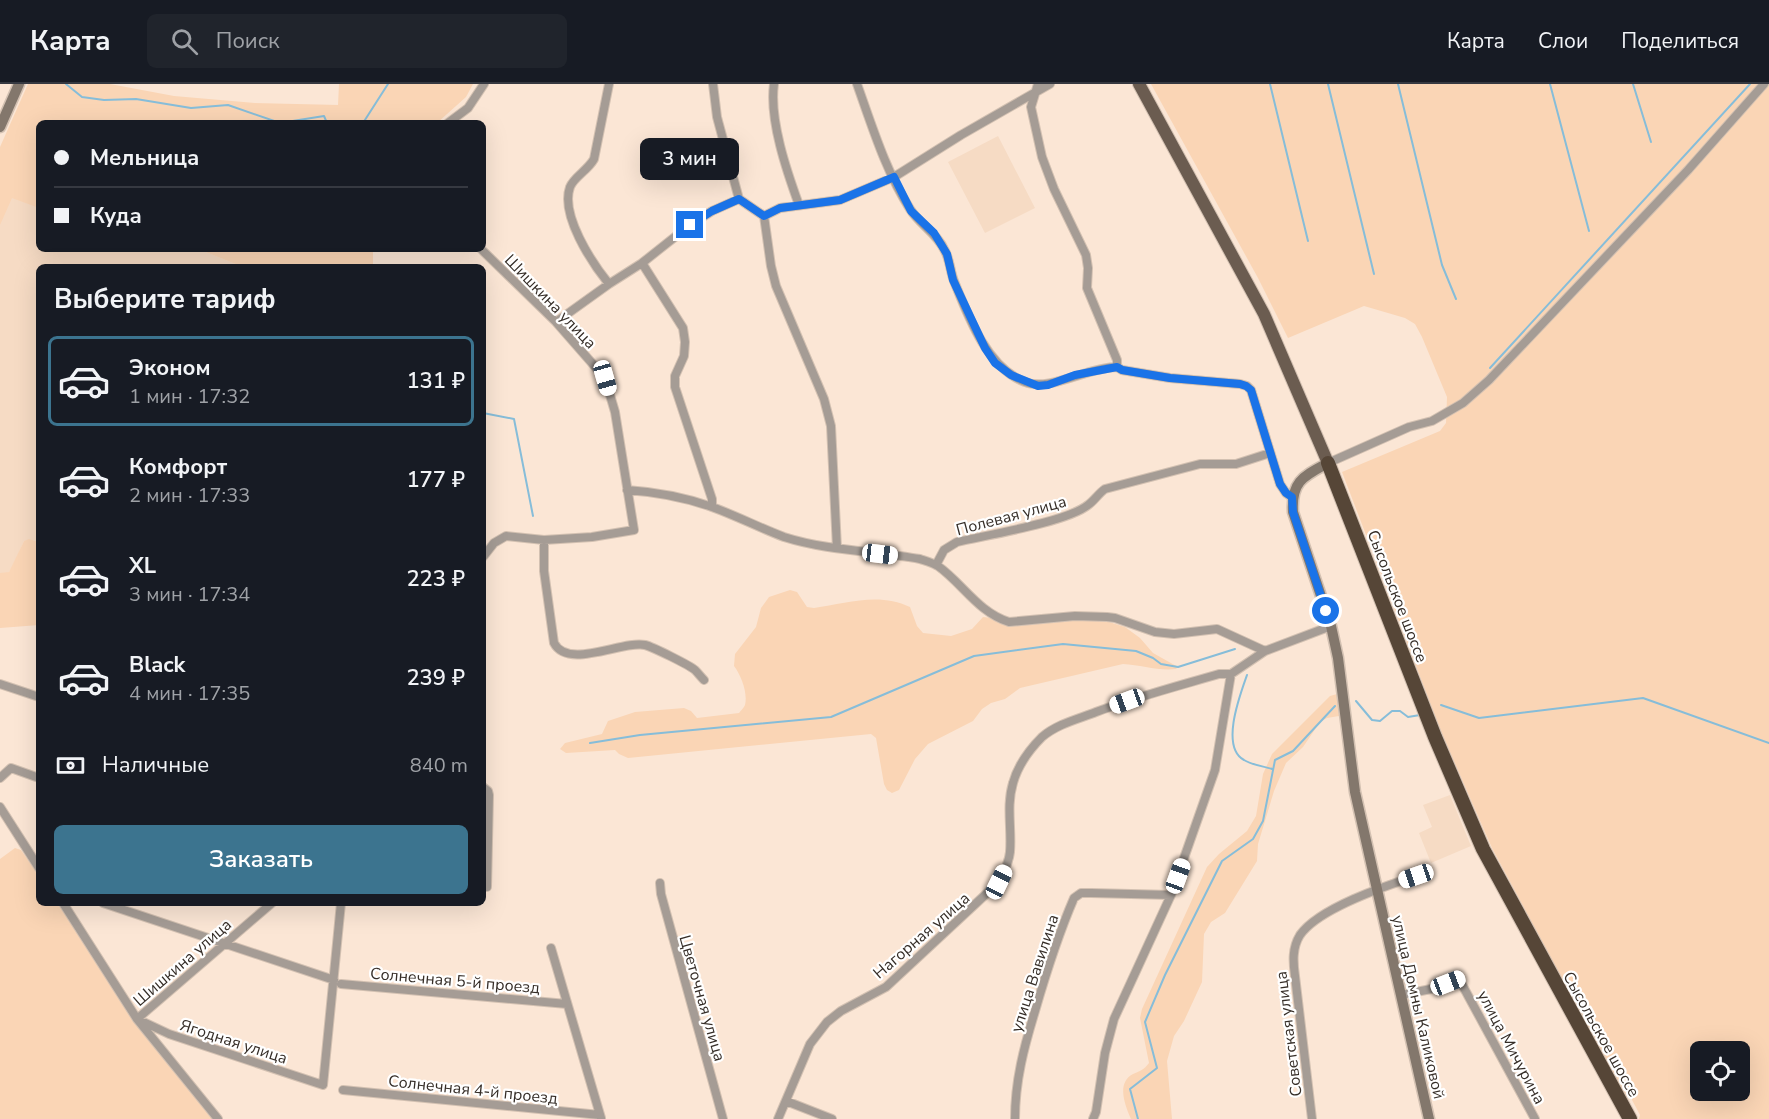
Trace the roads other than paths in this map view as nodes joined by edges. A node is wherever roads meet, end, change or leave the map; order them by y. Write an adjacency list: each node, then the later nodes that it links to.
1 (19, 84): 13 (main road)
2 (484, 84): 12 (street)
3 (609, 84): 20 (street)
4 (713, 84): 15 (street)
5 (774, 84): 16 (street)
6 (857, 84): 14 (street)
7 (1038, 84): 11 (street)
8 (1050, 84): 11 (street)
9 (1139, 84): 24 (main road, Сысольское шоссе)
10 (1764, 84): 24 (street)
11 (1034, 94): 14 (street); 22 (street)
12 (452, 120)
13 (0, 127)
14 (894, 177): 16 (street); 22 (street)
15 (739, 199): 17 (street); 19 (street)
16 (799, 205): 17 (street)
17 (764, 216): 29 (street)
18 (484, 252): 21 (street, Шишкина улица)
19 (642, 263): 20 (street); 27 (street)
20 (609, 284): 21 (street)
21 (556, 322): 25 (street, Шишкина улица)
22 (1117, 367): 23 (street)
23 (1270, 453): 26 (street); 31 (street, Полевая улица)
24 (1328, 463): 26 (main road); 70 (highway, Сысольское шоссе)
25 (627, 490): 27 (street); 28 (street, Шишкина улица)
26 (1292, 497): 32 (main road, улица Домны Каликовой)
27 (712, 507): 29 (street)
28 (544, 540): 30 (street, Шишкина улица); 35 (street)
29 (837, 548): 31 (street)
30 (486, 553)
31 (936, 565): 33 (street)
32 (1330, 626): 33 (street, Нагорная улица); 46 (main road, улица Домны Каликовой)
33 (1265, 651): 34 (street, Нагорная улица)
34 (1231, 674): 47 (street); 59 (street, Нагорная улица)
35 (704, 680)
36 (0, 684): 37 (street)
37 (36, 697)
38 (36, 777): 39 (street)
39 (0, 778)
40 (486, 791): 45 (street)
41 (0, 807): 42 (street)
42 (36, 863)
43 (1416, 876): 46 (street, Советская улица)
44 (660, 883): 62 (street, Цветочная улица)
45 (487, 886)
46 (1377, 889): 55 (main road, улица Домны Каликовой); 67 (street, Советская улица)
47 (1172, 895): 65 (street, улица Вавилина); 66 (street)
48 (65, 906): 57 (street)
49 (112, 906): 52 (street, Солнечная 5-й проезд)
50 (268, 906): 52 (street, Шишкина улица)
51 (341, 906): 54 (street)
52 (225, 943): 54 (street, Солнечная 5-й проезд); 57 (street, Шишкина улица)
53 (551, 948): 56 (street)
54 (337, 982): 56 (street, Солнечная 5-й проезд); 57 (street, Ягодная улица)
55 (1401, 995): 68 (main road, улица Домны Каликовой); 69 (street, улица Мичурина)
56 (567, 1004): 60 (street)
57 (137, 1019): 61 (street)
58 (343, 1090): 60 (street, Солнечная 4-й проезд)
59 (786, 1101): 63 (street, Нагорная улица); 64 (street)
60 (600, 1117)
61 (218, 1119)
62 (723, 1119)
63 (778, 1119)
64 (831, 1119)
65 (1014, 1119)
66 (1093, 1119)
67 (1312, 1119)
68 (1429, 1119)
69 (1535, 1119)
70 (1630, 1119)

